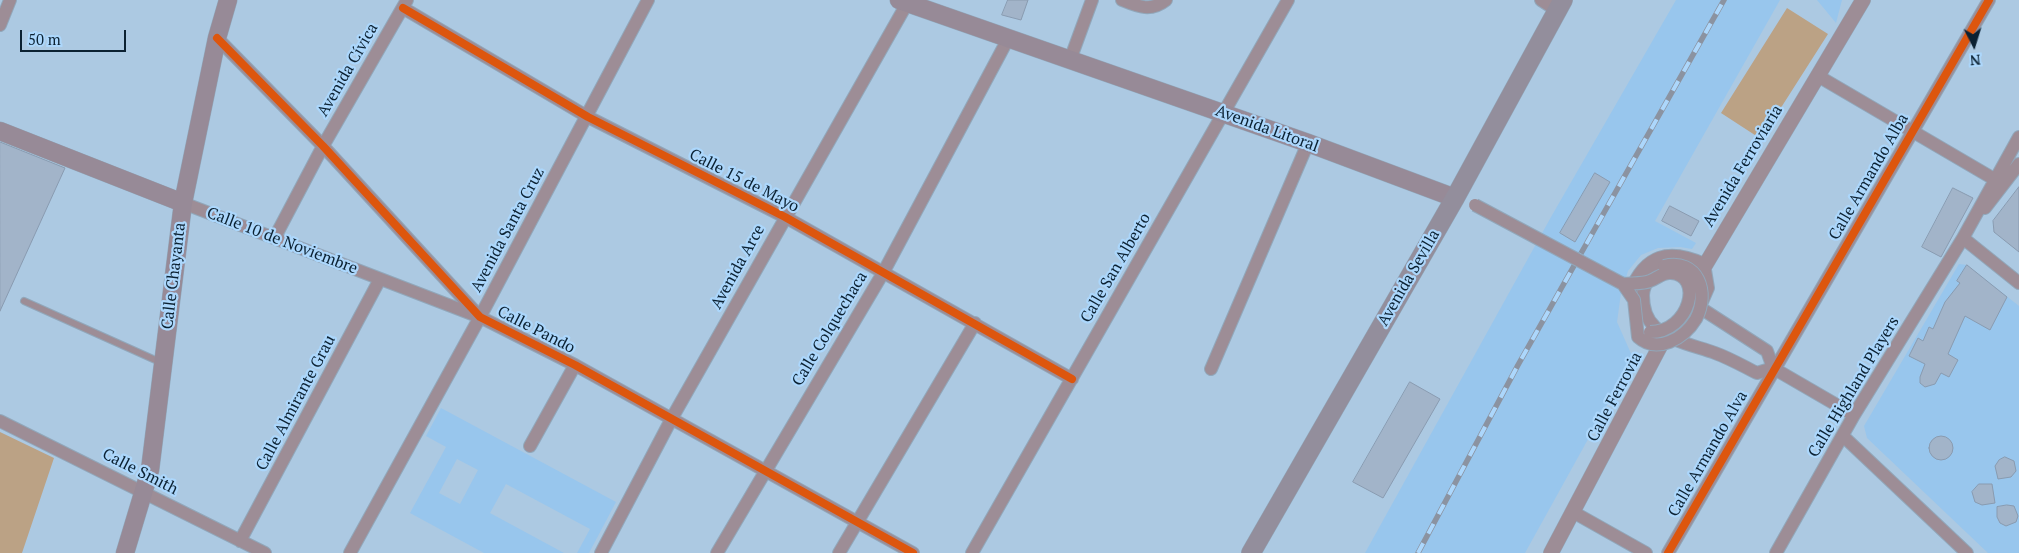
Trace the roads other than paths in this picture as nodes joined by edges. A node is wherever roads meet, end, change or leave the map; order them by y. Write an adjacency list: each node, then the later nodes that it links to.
1 (10, 0): 14 (street)
2 (228, 0): 15 (main road, Calle Chayanta)
3 (648, 0): 20 (street, Avenida Santa Cruz)
4 (1092, 0): 17 (street)
5 (1122, 0): 6 (street)
6 (1166, 0)
7 (1288, 0): 19 (street, Calle San Alberto)
8 (1541, 0): 13 (street)
9 (1863, 0): 18 (street, Avenida Ferroviaria)
10 (1989, 0): 21 (street, Calle Armando Alba)
11 (905, 1): 16 (main road, Avenida Litoral); 31 (street, Avenida Arce)
12 (405, 4): 20 (street, Calle 15 de Mayo); 25 (street, Avenida Cívica)
13 (1561, 5): 29 (main road, Avenida Sevilla)
14 (0, 24)
15 (217, 38): 25 (street, Calle Pando); 30 (main road, Calle Chayanta)
16 (1008, 39): 17 (main road, Avenida Litoral); 35 (street, Calle Colquechaca)
17 (1070, 60): 19 (main road, Avenida Litoral)
18 (1818, 76): 21 (street); 34 (street, Avenida Ferroviaria)
19 (1223, 113): 24 (main road, Avenida Litoral); 49 (street, Calle San Alberto)
20 (588, 117): 31 (street, Calle 15 de Mayo); 41 (street, Avenida Santa Cruz)
21 (1913, 130): 28 (street); 47 (street, Calle Armando Alba)
22 (0, 131): 30 (main road, Calle 10 de Noviembre)
23 (2019, 137): 26 (street)
24 (1308, 143): 29 (main road, Avenida Litoral); 48 (street)
25 (323, 146): 32 (street, Avenida Cívica); 41 (street, Calle Pando)
26 (2015, 151): 28 (street)
27 (2019, 164): 33 (street)
28 (1994, 180): 33 (street)
29 (1455, 198): 38 (street, Avenida Litoral, bridge); 68 (main road, Avenida Sevilla)
30 (183, 203): 32 (street, Calle 10 de Noviembre); 45 (main road, Calle Chayanta)
31 (785, 217): 35 (street, Calle 15 de Mayo); 51 (street, Avenida Arce)
32 (275, 237): 36 (street, Calle 10 de Noviembre)
33 (1963, 238): 37 (street); 50 (street, Calle Highland Players)
34 (1704, 264): 38 (street, bridge); 40 (street); 43 (street, Avenida Ferroviaria)
35 (883, 273): 42 (street, Calle 15 de Mayo); 55 (street, Calle Colquechaca)
36 (380, 279): 41 (street, Calle 10 de Noviembre); 59 (street, Calle Almirante Grau)
37 (2019, 283)
38 (1624, 284): 43 (street, bridge)
39 (24, 300): 45 (lane)
40 (1699, 307): 43 (street); 47 (street)
41 (480, 317): 46 (street, Calle Pando); 62 (street, Avenida Santa Cruz)
42 (975, 323): 49 (street, Calle 15 de Mayo); 58 (street)
43 (1674, 338): 44 (street, Avenida Ferroviaria); 47 (street)
44 (1658, 352): 57 (street, Calle Ferrovia)
45 (163, 364): 56 (main road, Calle Chayanta)
46 (575, 365): 51 (street, Calle Pando); 54 (street)
47 (1773, 368): 50 (street); 71 (street, Calle Armando Alva)
48 (1211, 369)
49 (1072, 379): 67 (street, Calle San Alberto)
50 (1854, 415): 53 (street, Calle Highland Players)
51 (672, 418): 55 (street, Calle Pando); 63 (street, Avenida Arce)
52 (0, 421): 56 (street, Calle Smith)
53 (1844, 436): 72 (street, Calle Highland Players); 73 (street)
54 (530, 446)
55 (765, 469): 58 (street, Calle Pando); 64 (street, Calle Colquechaca)
56 (143, 492): 59 (street, Calle Smith); 60 (main road, Calle Chayanta)
57 (1573, 512): 69 (street, Calle Ferrovia); 70 (street)
58 (856, 523): 65 (street); 66 (street, Calle Pando)
59 (240, 541): 61 (street, Calle Smith)
60 (124, 553)
61 (265, 553)
62 (350, 553)
63 (601, 553)
64 (717, 553)
65 (839, 553)
66 (913, 553)
67 (972, 553)
68 (1251, 553)
69 (1551, 553)
70 (1646, 553)
71 (1668, 553)
72 (1776, 553)
73 (1967, 553)

